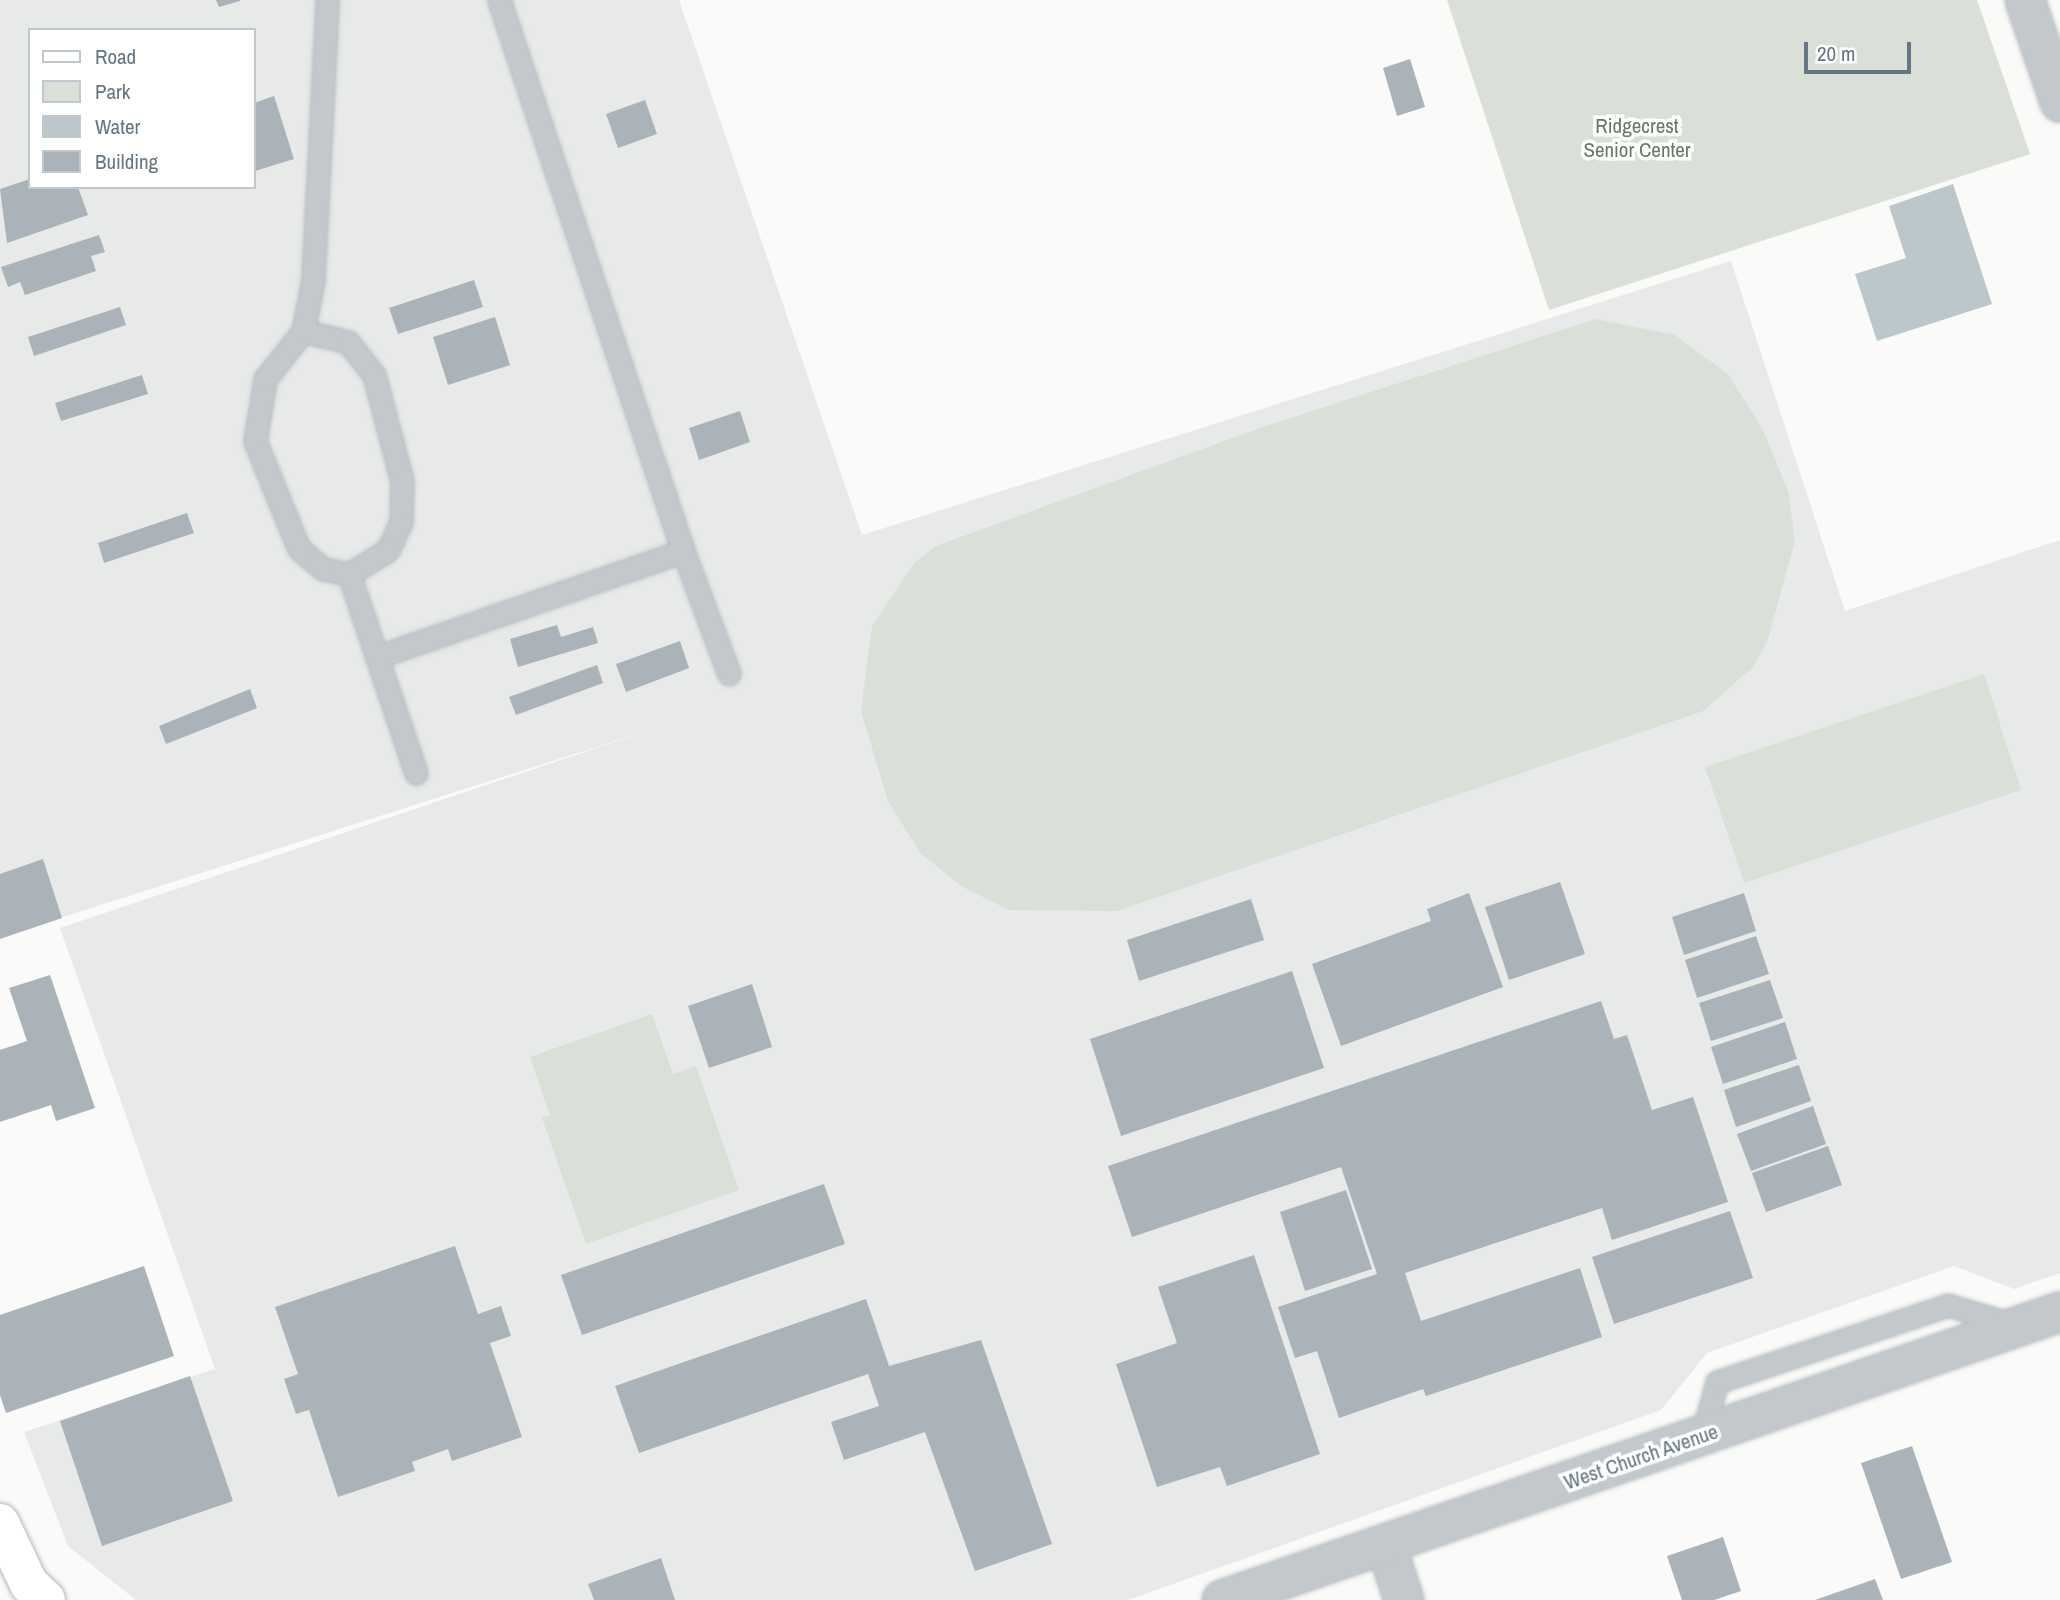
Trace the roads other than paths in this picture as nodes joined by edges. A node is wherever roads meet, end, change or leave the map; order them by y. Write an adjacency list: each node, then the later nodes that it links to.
1 (327, 0): 5 (lane)
2 (499, 0): 6 (lane)
3 (2025, 0): 4 (street)
4 (2060, 103)
5 (303, 331): 7 (lane); 7 (lane)
6 (683, 551): 8 (lane); 9 (lane)
7 (349, 574): 8 (lane)
8 (377, 657): 10 (lane)
9 (729, 674)
10 (416, 773)
11 (2060, 1312): 13 (street, West Church Avenue)
12 (0, 1523): 14 (street)
13 (1386, 1545): 15 (street, West Church Avenue); 16 (street)
14 (46, 1600)
15 (1222, 1600)
16 (1404, 1600)

